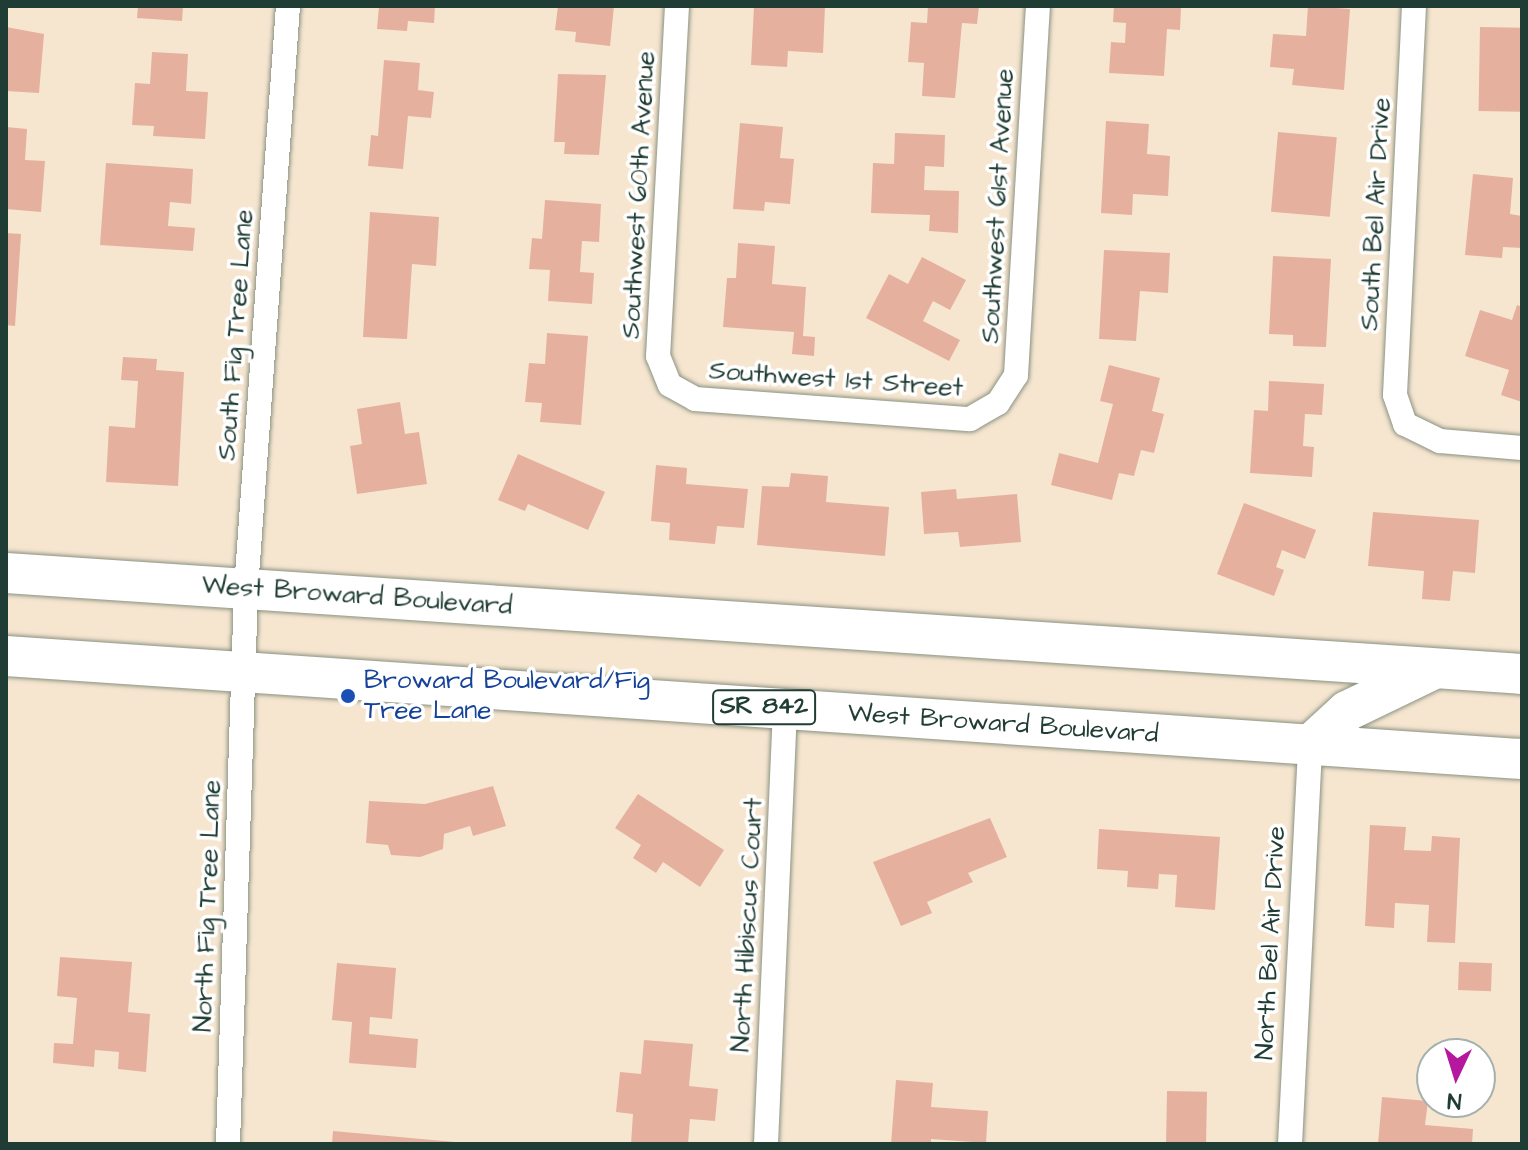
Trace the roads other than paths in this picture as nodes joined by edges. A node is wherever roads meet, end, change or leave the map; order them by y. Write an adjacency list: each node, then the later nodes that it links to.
1 (288, 6): 9 (street, South Fig Tree Lane)
2 (677, 6): 5 (street, Southwest 60th Avenue)
3 (1038, 6): 6 (street, Southwest 61st Avenue)
4 (1414, 6): 7 (street, South Bel Air Drive)
5 (670, 385): 6 (street, Southwest 1st Street)
6 (998, 403)
7 (1522, 448)
8 (6, 573): 9 (main road, West Broward Boulevard)
9 (246, 589): 11 (main road, West Broward Boulevard); 12 (street, South Fig Tree Lane)
10 (6, 656): 12 (main road, West Broward Boulevard / SR 842)
11 (1437, 668): 13 (main road, West Broward Boulevard); 15 (main road)
12 (242, 669): 14 (main road, West Broward Boulevard / SR 842); 17 (street, North Fig Tree Lane)
13 (1522, 674)
14 (785, 708): 15 (main road, West Broward Boulevard / SR 842); 18 (street, North Hibiscus Court)
15 (1310, 745): 16 (main road, West Broward Boulevard / SR 842); 19 (street, North Bel Air Drive)
16 (1522, 759)
17 (228, 1144)
18 (766, 1144)
19 (1290, 1144)

